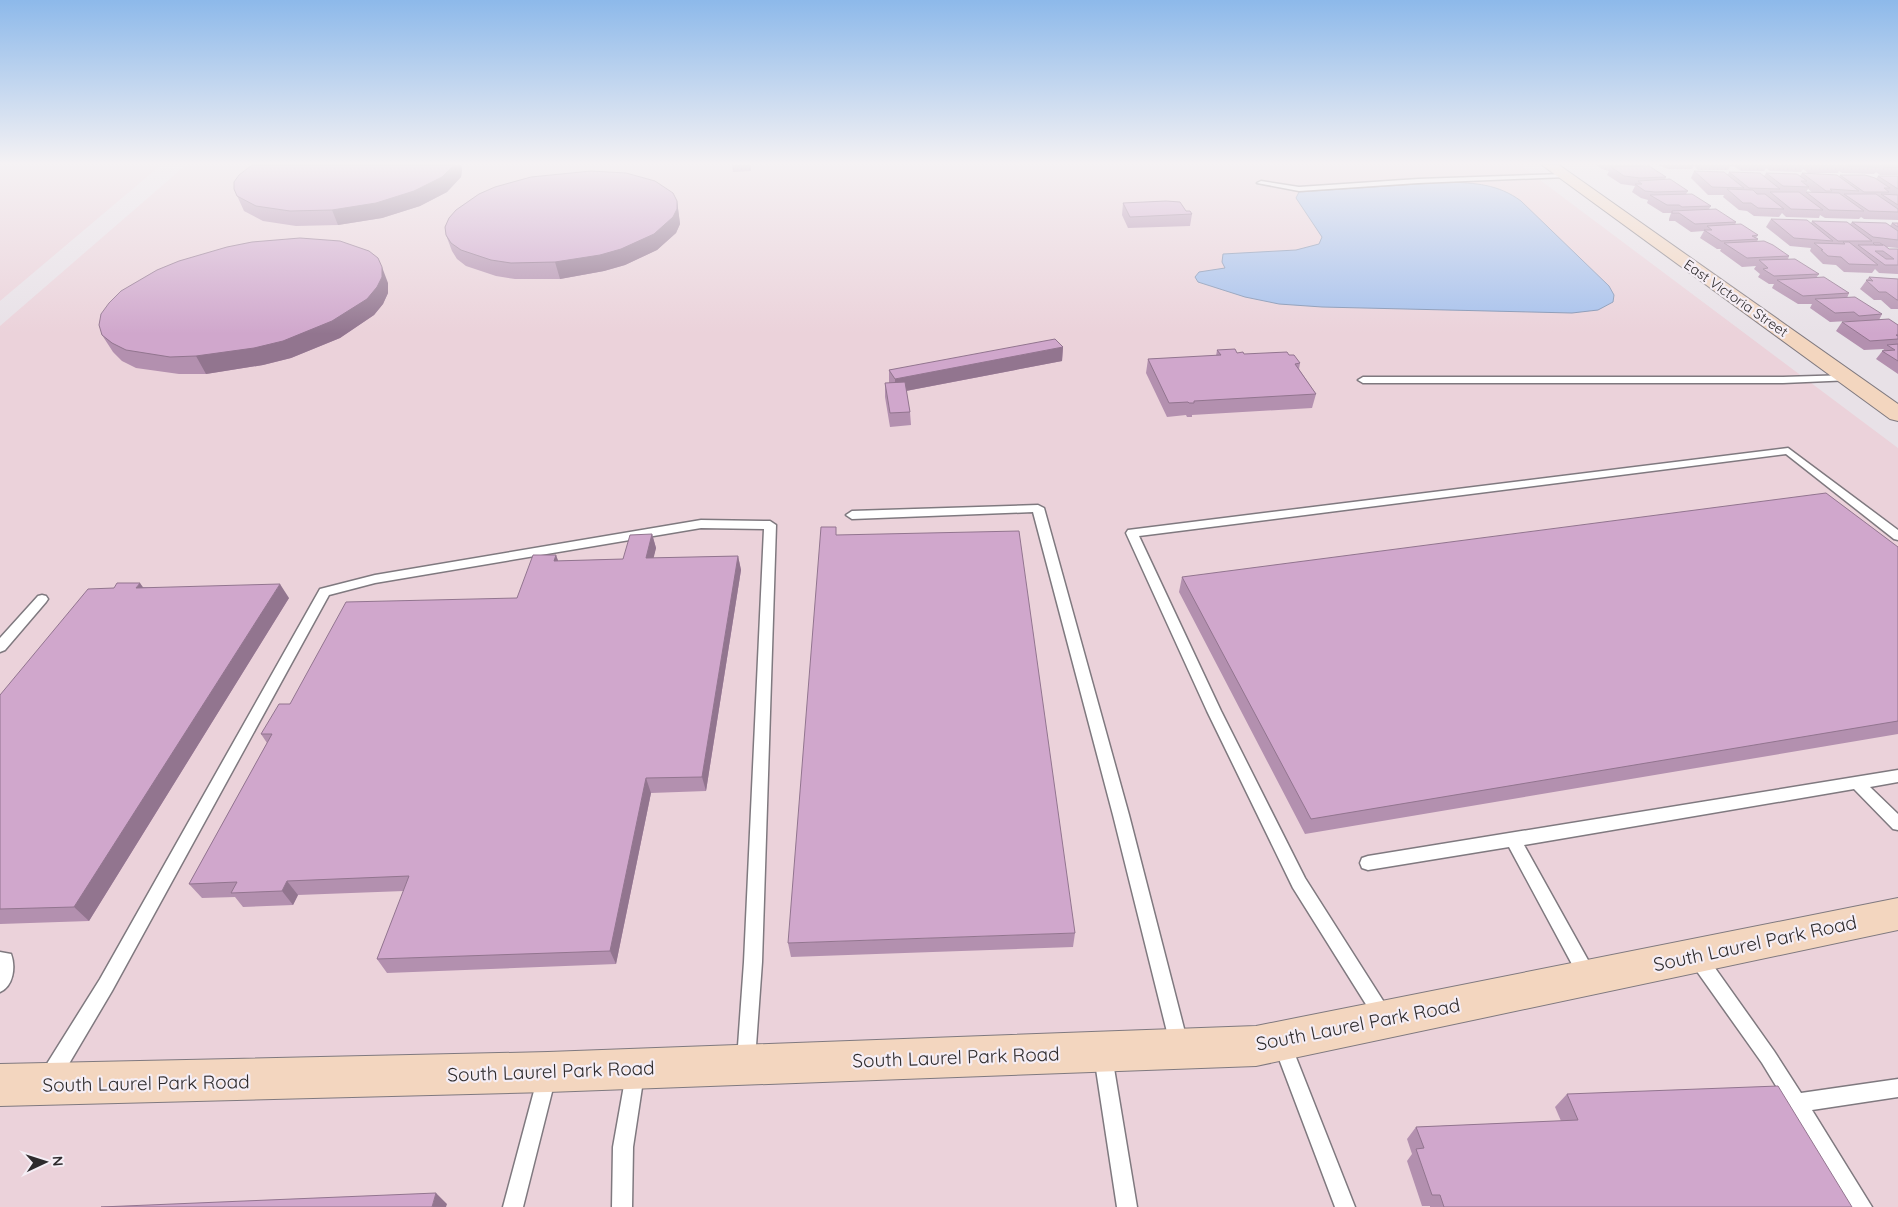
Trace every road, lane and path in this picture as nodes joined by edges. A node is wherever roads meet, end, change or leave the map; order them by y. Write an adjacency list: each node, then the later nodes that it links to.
1 (1628, 221): 2 (street, East Victoria Street)
2 (1849, 378): 3 (lane); 4 (street, East Victoria Street)
3 (1363, 380)
4 (1898, 414)
5 (852, 515): 21 (lane)
6 (1898, 536): 19 (lane)
7 (42, 600): 8 (lane)
8 (0, 647)
9 (1898, 776): 10 (lane)
10 (1857, 783): 11 (lane); 12 (lane)
11 (1898, 824)
12 (1513, 840): 13 (lane); 17 (lane)
13 (1368, 863)
14 (1898, 914): 15 (street, South Laurel Park Road)
15 (1696, 955): 17 (street, South Laurel Park Road); 29 (lane)
16 (0, 960): 18 (lane)
17 (1588, 977): 19 (street, South Laurel Park Road)
18 (0, 984)
19 (1385, 1019): 20 (street, South Laurel Park Road)
20 (1281, 1040): 21 (street, South Laurel Park Road); 33 (lane)
21 (1180, 1049): 22 (street, South Laurel Park Road)
22 (1102, 1052): 23 (street, South Laurel Park Road); 32 (lane)
23 (746, 1064): 24 (street, South Laurel Park Road); 27 (lane)
24 (636, 1069): 25 (street, South Laurel Park Road); 31 (lane)
25 (548, 1072): 27 (street, South Laurel Park Road); 30 (lane)
26 (0, 1085): 27 (street, South Laurel Park Road)
27 (45, 1086)
28 (1898, 1088): 29 (lane)
29 (1796, 1103): 34 (lane)
30 (513, 1207)
31 (622, 1207)
32 (1128, 1207)
33 (1345, 1207)
34 (1862, 1207)

